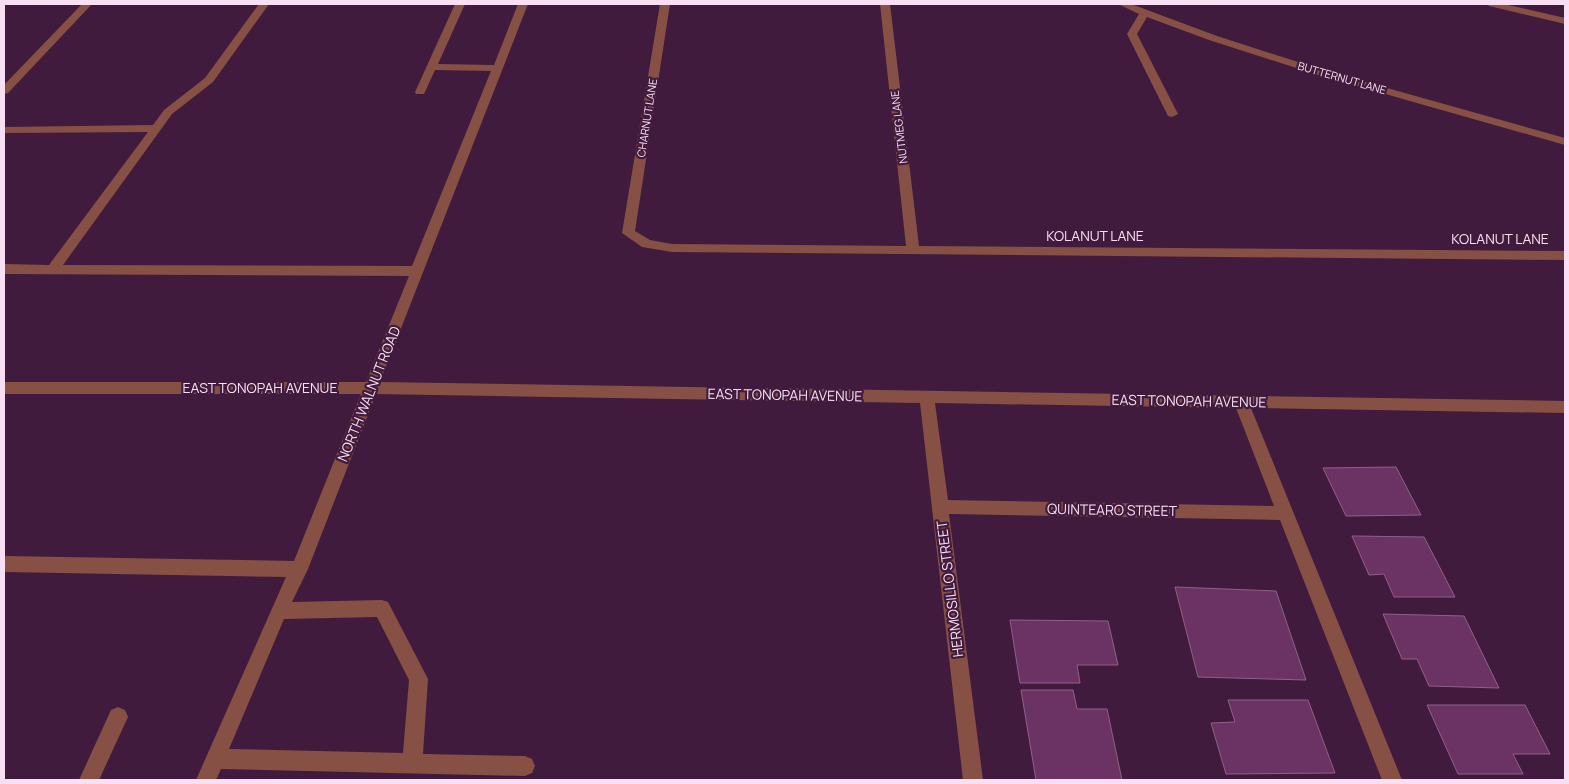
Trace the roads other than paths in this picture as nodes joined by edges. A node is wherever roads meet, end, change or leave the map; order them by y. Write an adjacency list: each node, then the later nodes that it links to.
1 (87, 4): 13 (street)
2 (264, 4): 16 (street)
3 (460, 4): 11 (street)
4 (523, 4): 12 (street, NORTH WALNUT ROAD)
5 (665, 4): 19 (street, CHARNUT LANE)
6 (885, 4): 20 (street, NUTMEG LANE)
7 (1123, 4): 9 (street, BUTTERNUT LANE)
8 (1492, 4): 10 (street)
9 (1145, 12): 15 (street); 18 (street, BUTTERNUT LANE)
10 (1565, 21)
11 (431, 67): 12 (street); 14 (street)
12 (498, 68): 24 (street, NORTH WALNUT ROAD)
13 (4, 91)
14 (420, 92)
15 (1172, 114)
16 (156, 128): 17 (street); 23 (street)
17 (4, 130)
18 (1565, 142)
19 (628, 233): 20 (street, KOLANUT LANE)
20 (914, 250): 21 (street, KOLANUT LANE)
21 (1565, 256)
22 (4, 269): 23 (street)
23 (53, 269): 24 (street)
24 (417, 271): 26 (street, NORTH WALNUT ROAD)
25 (4, 388): 26 (street, EAST TONOPAH AVENUE)
26 (371, 388): 27 (street, EAST TONOPAH AVENUE); 33 (street, NORTH WALNUT ROAD)
27 (927, 397): 28 (street, EAST TONOPAH AVENUE); 30 (street, HERMOSILLO STREET)
28 (1241, 402): 29 (street, EAST TONOPAH AVENUE); 31 (street)
29 (1565, 407)
30 (940, 507): 31 (street, QUINTEARO STREET); 41 (street, HERMOSILLO STREET)
31 (1284, 513): 42 (street)
32 (4, 564): 33 (street)
33 (299, 569): 34 (street, NORTH WALNUT ROAD)
34 (279, 611): 36 (street, NORTH WALNUT ROAD); 37 (street)
35 (118, 717): 39 (street)
36 (214, 759): 37 (street); 40 (street, NORTH WALNUT ROAD)
37 (412, 764): 38 (street)
38 (525, 766)
39 (89, 780)
40 (206, 780)
41 (973, 780)
42 (1392, 780)

